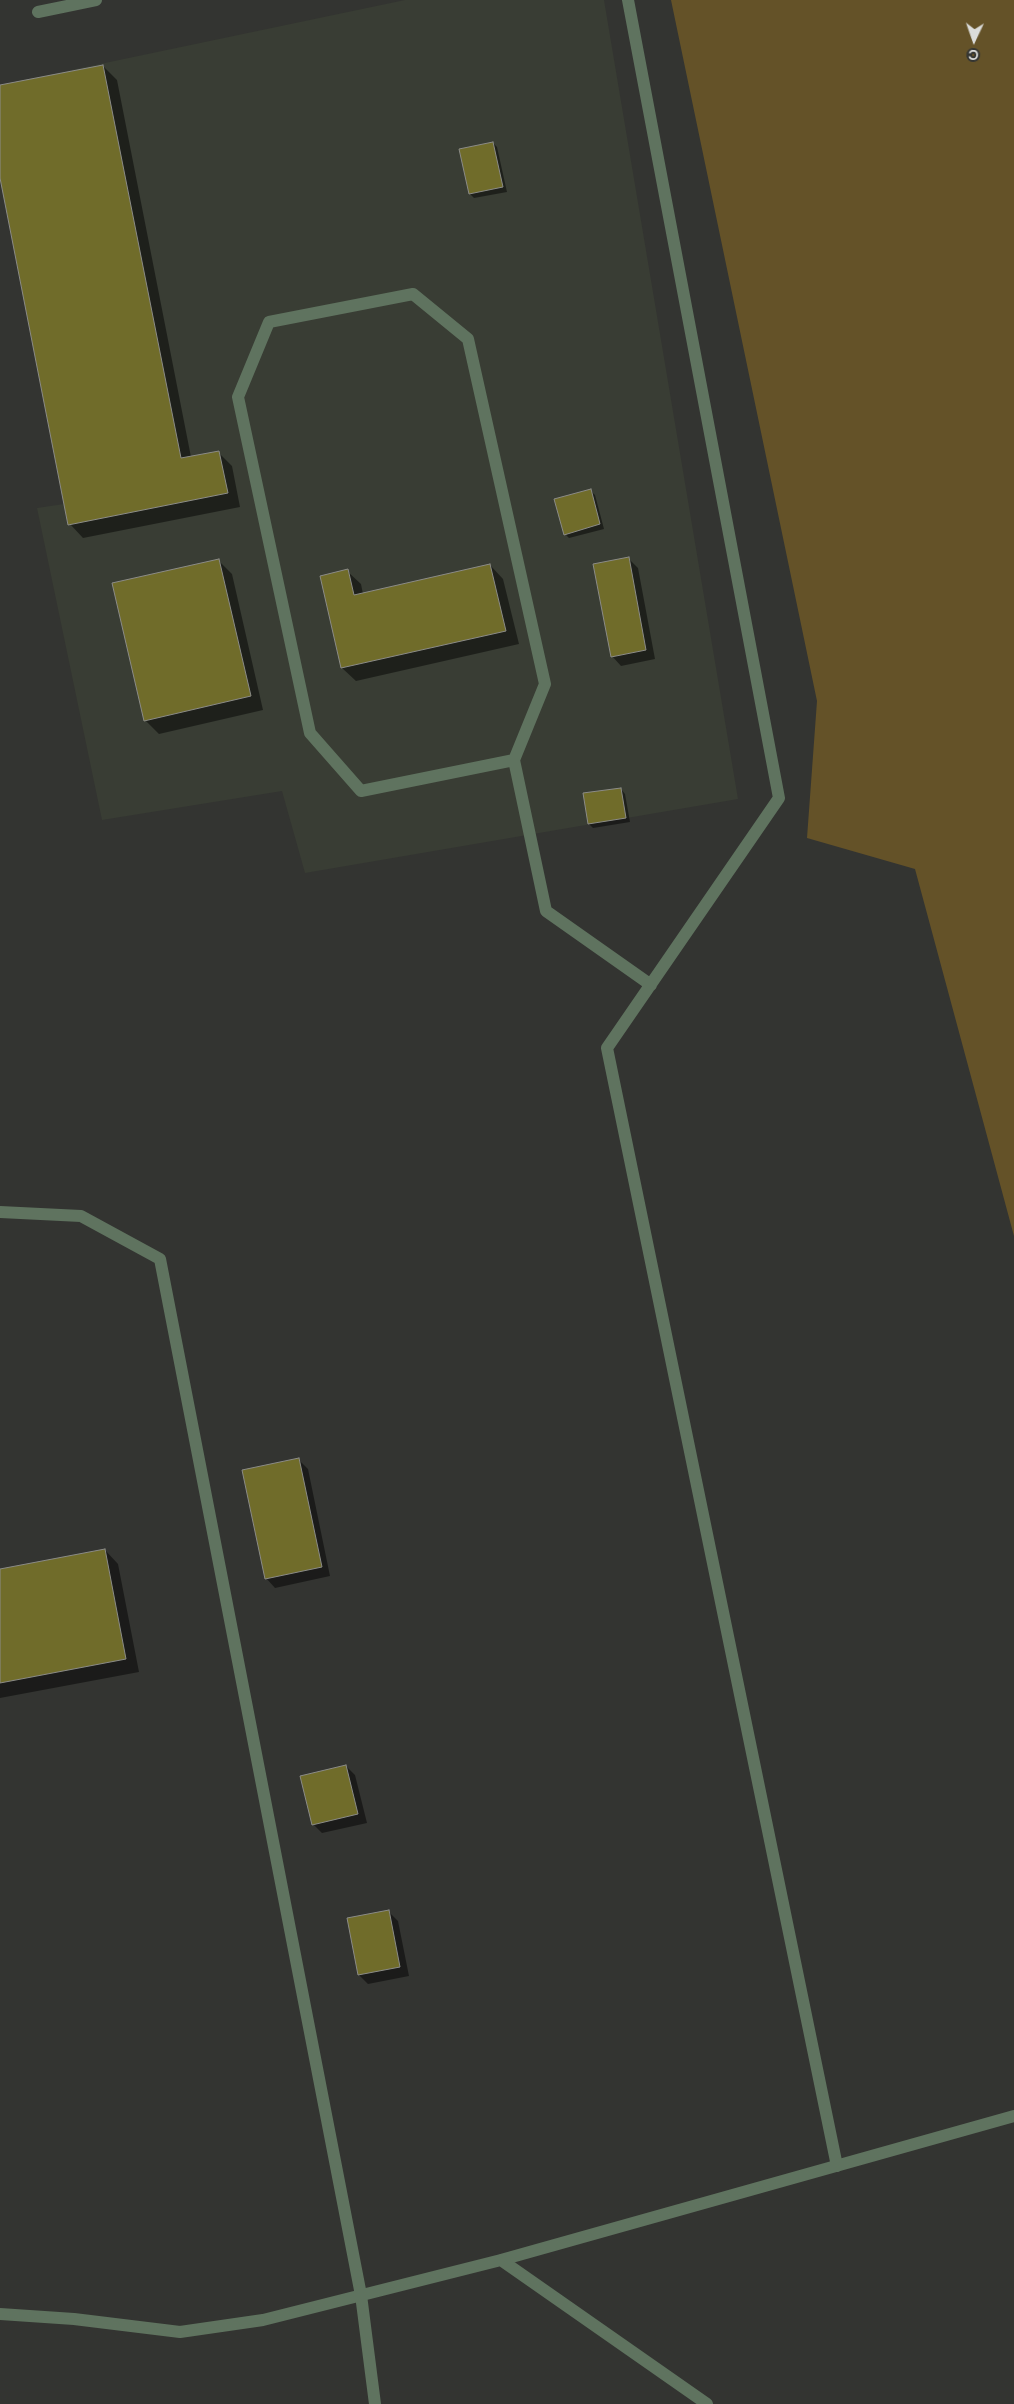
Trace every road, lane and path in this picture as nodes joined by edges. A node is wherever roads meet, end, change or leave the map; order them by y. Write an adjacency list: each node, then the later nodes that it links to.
1 (96, 0): 3 (street)
2 (628, 0): 5 (street)
3 (38, 12)
4 (514, 760): 4 (street); 5 (street)
5 (651, 985): 8 (street)
6 (0, 1212): 10 (street)
7 (1014, 2116): 8 (street)
8 (837, 2166): 9 (street)
9 (501, 2260): 10 (street); 13 (street)
10 (361, 2295): 11 (street); 12 (street)
11 (0, 2314)
12 (375, 2404)
13 (707, 2404)

